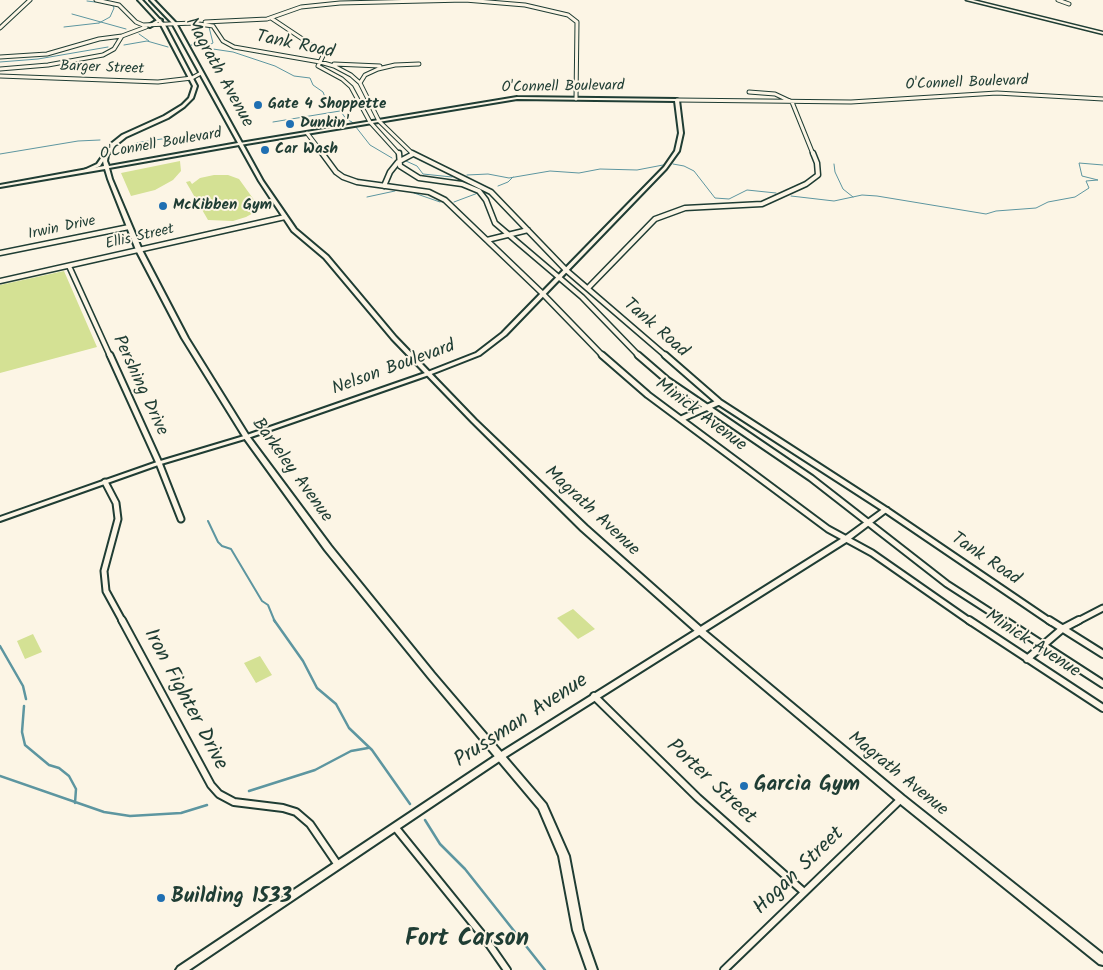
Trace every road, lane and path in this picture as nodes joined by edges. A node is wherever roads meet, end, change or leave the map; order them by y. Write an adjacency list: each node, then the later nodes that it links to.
1 (30, 0): 15 (street)
2 (96, 0): 14 (street)
3 (140, 0): 10 (main road)
4 (152, 0): 13 (main road, Magrath Avenue)
5 (968, 0): 17 (highway)
6 (984, 0): 16 (highway)
7 (1058, 0): 8 (street)
8 (1069, 4)
9 (272, 18): 11 (street); 20 (street); 30 (street)
10 (160, 20): 12 (main road); 14 (street)
11 (214, 22): 13 (street); 20 (street, Tank Road)
12 (163, 24): 13 (street); 14 (street); 27 (main road)
13 (174, 24): 25 (main road, Magrath Avenue)
14 (148, 26): 18 (street)
15 (0, 28)
16 (1103, 28)
17 (1103, 32)
18 (122, 36): 19 (street); 24 (street)
19 (0, 57)
20 (320, 62): 21 (street, Tank Road); 35 (street)
21 (326, 63): 23 (street); 28 (street, Tank Road)
22 (419, 64): 23 (street)
23 (390, 65): 28 (street)
24 (0, 69)
25 (201, 73): 27 (street, Barger Street); 37 (main road, Magrath Avenue)
26 (0, 76): 27 (street, Barger Street)
27 (192, 78): 38 (main road)
28 (360, 83): 34 (street, Tank Road)
29 (748, 92): 33 (street)
30 (576, 99): 32 (street, O'Connell Boulevard); 34 (street, O'Connell Boulevard)
31 (1103, 99): 33 (street, O'Connell Boulevard)
32 (677, 100): 33 (street, O'Connell Boulevard); 53 (street, Nelson Boulevard)
33 (792, 102): 56 (street)
34 (379, 121): 35 (street, O'Connell Boulevard); 39 (street, Tank Road)
35 (370, 122): 36 (street, O'Connell Boulevard); 40 (street)
36 (307, 133): 37 (street, O'Connell Boulevard); 44 (street, Minick Avenue)
37 (240, 144): 41 (main road, O'Connell Boulevard); 45 (main road, Magrath Avenue)
38 (107, 152): 41 (main road, Barkeley Avenue); 42 (street)
39 (413, 154): 40 (street); 47 (street, Tank Road)
40 (400, 160): 44 (street); 48 (street)
41 (106, 167): 42 (main road, O'Connell Boulevard); 46 (main road, Barkeley Avenue)
42 (84, 171): 43 (main road, O'Connell Boulevard)
43 (0, 186)
44 (384, 186): 49 (street, Minick Avenue)
45 (285, 217): 50 (street, Ellis Street); 58 (main road, Magrath Avenue)
46 (129, 227): 50 (main road, Barkeley Avenue); 51 (street, Irwin Drive)
47 (528, 230): 48 (street); 53 (street, Tank Road)
48 (508, 235): 49 (street); 54 (street)
49 (487, 240): 57 (street, Minick Avenue)
50 (139, 250): 52 (street, Ellis Street); 62 (main road, Barkeley Avenue)
51 (0, 254)
52 (69, 266): 55 (street, Ellis Street); 63 (street, Pershing Drive)
53 (566, 270): 54 (street, Nelson Boulevard); 56 (street, Tank Road)
54 (560, 278): 57 (street, Nelson Boulevard); 60 (street)
55 (0, 281)
56 (588, 288): 59 (street, Tank Road)
57 (543, 294): 58 (street, Nelson Boulevard); 61 (street, Minick Avenue)
58 (428, 374): 62 (street, Nelson Boulevard); 72 (main road, Magrath Avenue)
59 (719, 402): 60 (street); 65 (street, Tank Road)
60 (708, 408): 61 (street); 68 (street)
61 (681, 419): 69 (street, Minick Avenue)
62 (246, 436): 63 (street, Nelson Boulevard); 79 (main road, Barkeley Avenue)
63 (159, 463): 64 (street, Nelson Boulevard); 67 (street, Pershing Drive)
64 (105, 482): 66 (street, Nelson Boulevard); 82 (street, Iron Fighter Drive)
65 (886, 510): 68 (street, Prussman Avenue); 71 (street, Tank Road)
66 (0, 519)
67 (181, 520)
68 (869, 523): 69 (street, Prussman Avenue); 73 (street)
69 (846, 539): 72 (street, Prussman Avenue); 75 (street, Minick Avenue)
70 (1103, 608): 71 (street)
71 (1062, 629): 73 (street); 74 (street, Tank Road)
72 (699, 630): 77 (street, Prussman Avenue); 80 (main road, Magrath Avenue)
73 (1043, 645): 75 (street); 76 (street)
74 (1103, 654)
75 (1027, 659): 78 (street, Minick Avenue)
76 (1103, 684)
77 (594, 696): 79 (street, Prussman Avenue); 83 (street, Porter Street)
78 (1103, 708)
79 (501, 756): 81 (street, Prussman Avenue); 87 (main road, Barkeley Avenue)
80 (901, 799): 83 (street, Hogan Street); 84 (main road, Magrath Avenue)
81 (395, 827): 82 (street, Prussman Avenue); 86 (street)
82 (338, 865): 85 (street, Prussman Avenue)
83 (804, 892): 88 (street, Hogan Street)
84 (1103, 960)
85 (181, 970)
86 (507, 970)
87 (592, 970)
88 (724, 970)

